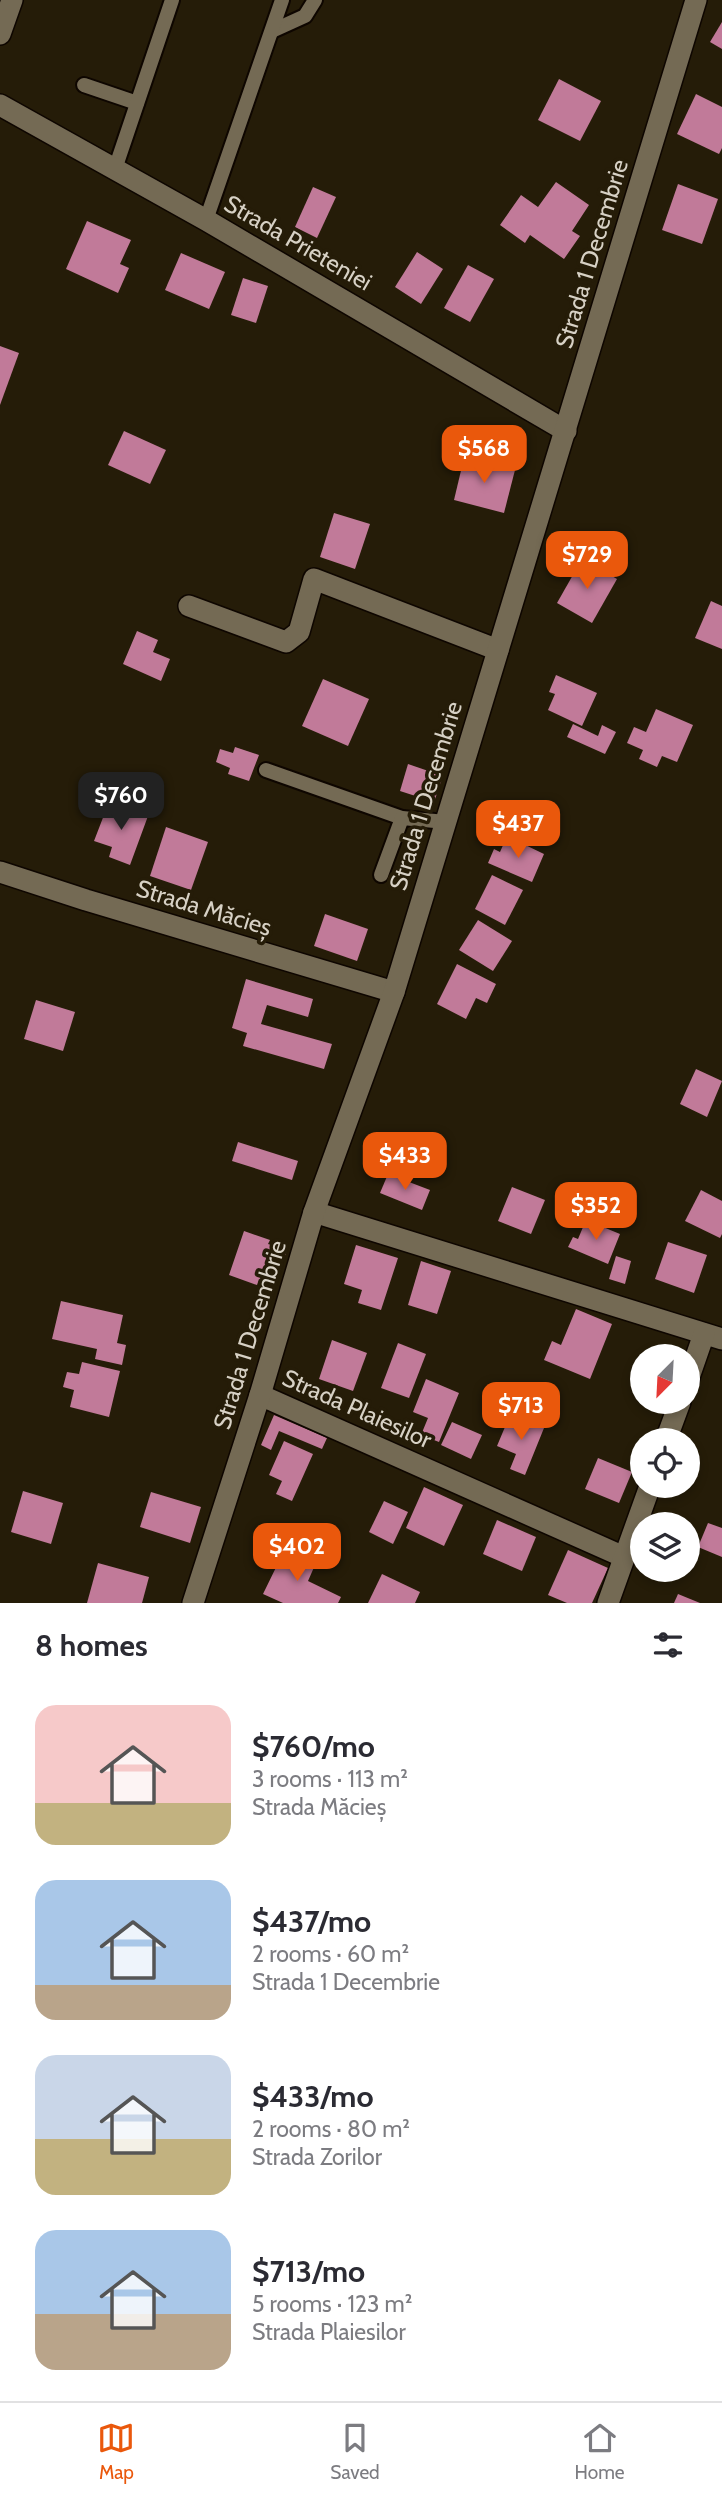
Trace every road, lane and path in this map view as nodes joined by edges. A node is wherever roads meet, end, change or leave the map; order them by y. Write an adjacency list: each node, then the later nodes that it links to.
1 (12, 0): 7 (street)
2 (172, 0): 9 (lane)
3 (282, 0): 6 (lane)
4 (315, 0): 6 (lane)
5 (696, 0): 13 (street, Strada 1 Decembrie)
6 (272, 32): 12 (lane)
7 (0, 34)
8 (84, 85): 9 (lane)
9 (137, 103): 11 (lane)
10 (0, 105): 11 (street, Strada Prieteniei)
11 (115, 169): 12 (street, Strada Prieteniei)
12 (206, 220): 13 (street, Strada Prieteniei)
13 (566, 431): 15 (street, Strada 1 Decembrie)
14 (189, 606): 15 (street)
15 (498, 650): 18 (street, Strada 1 Decembrie)
16 (267, 770): 17 (lane)
17 (402, 818): 18 (lane); 20 (lane)
18 (446, 822): 21 (street, Strada 1 Decembrie)
19 (0, 872): 21 (street, Strada Măcieș)
20 (381, 875)
21 (394, 992): 22 (street, Strada 1 Decembrie)
22 (314, 1212): 23 (street); 25 (street, Strada 1 Decembrie)
23 (713, 1336): 24 (street)
24 (700, 1359)
25 (260, 1395): 27 (street, Strada Plaiesilor); 28 (street, Strada 1 Decembrie)
26 (646, 1498): 27 (street)
27 (624, 1557): 29 (street)
28 (193, 1603)
29 (608, 1603)

